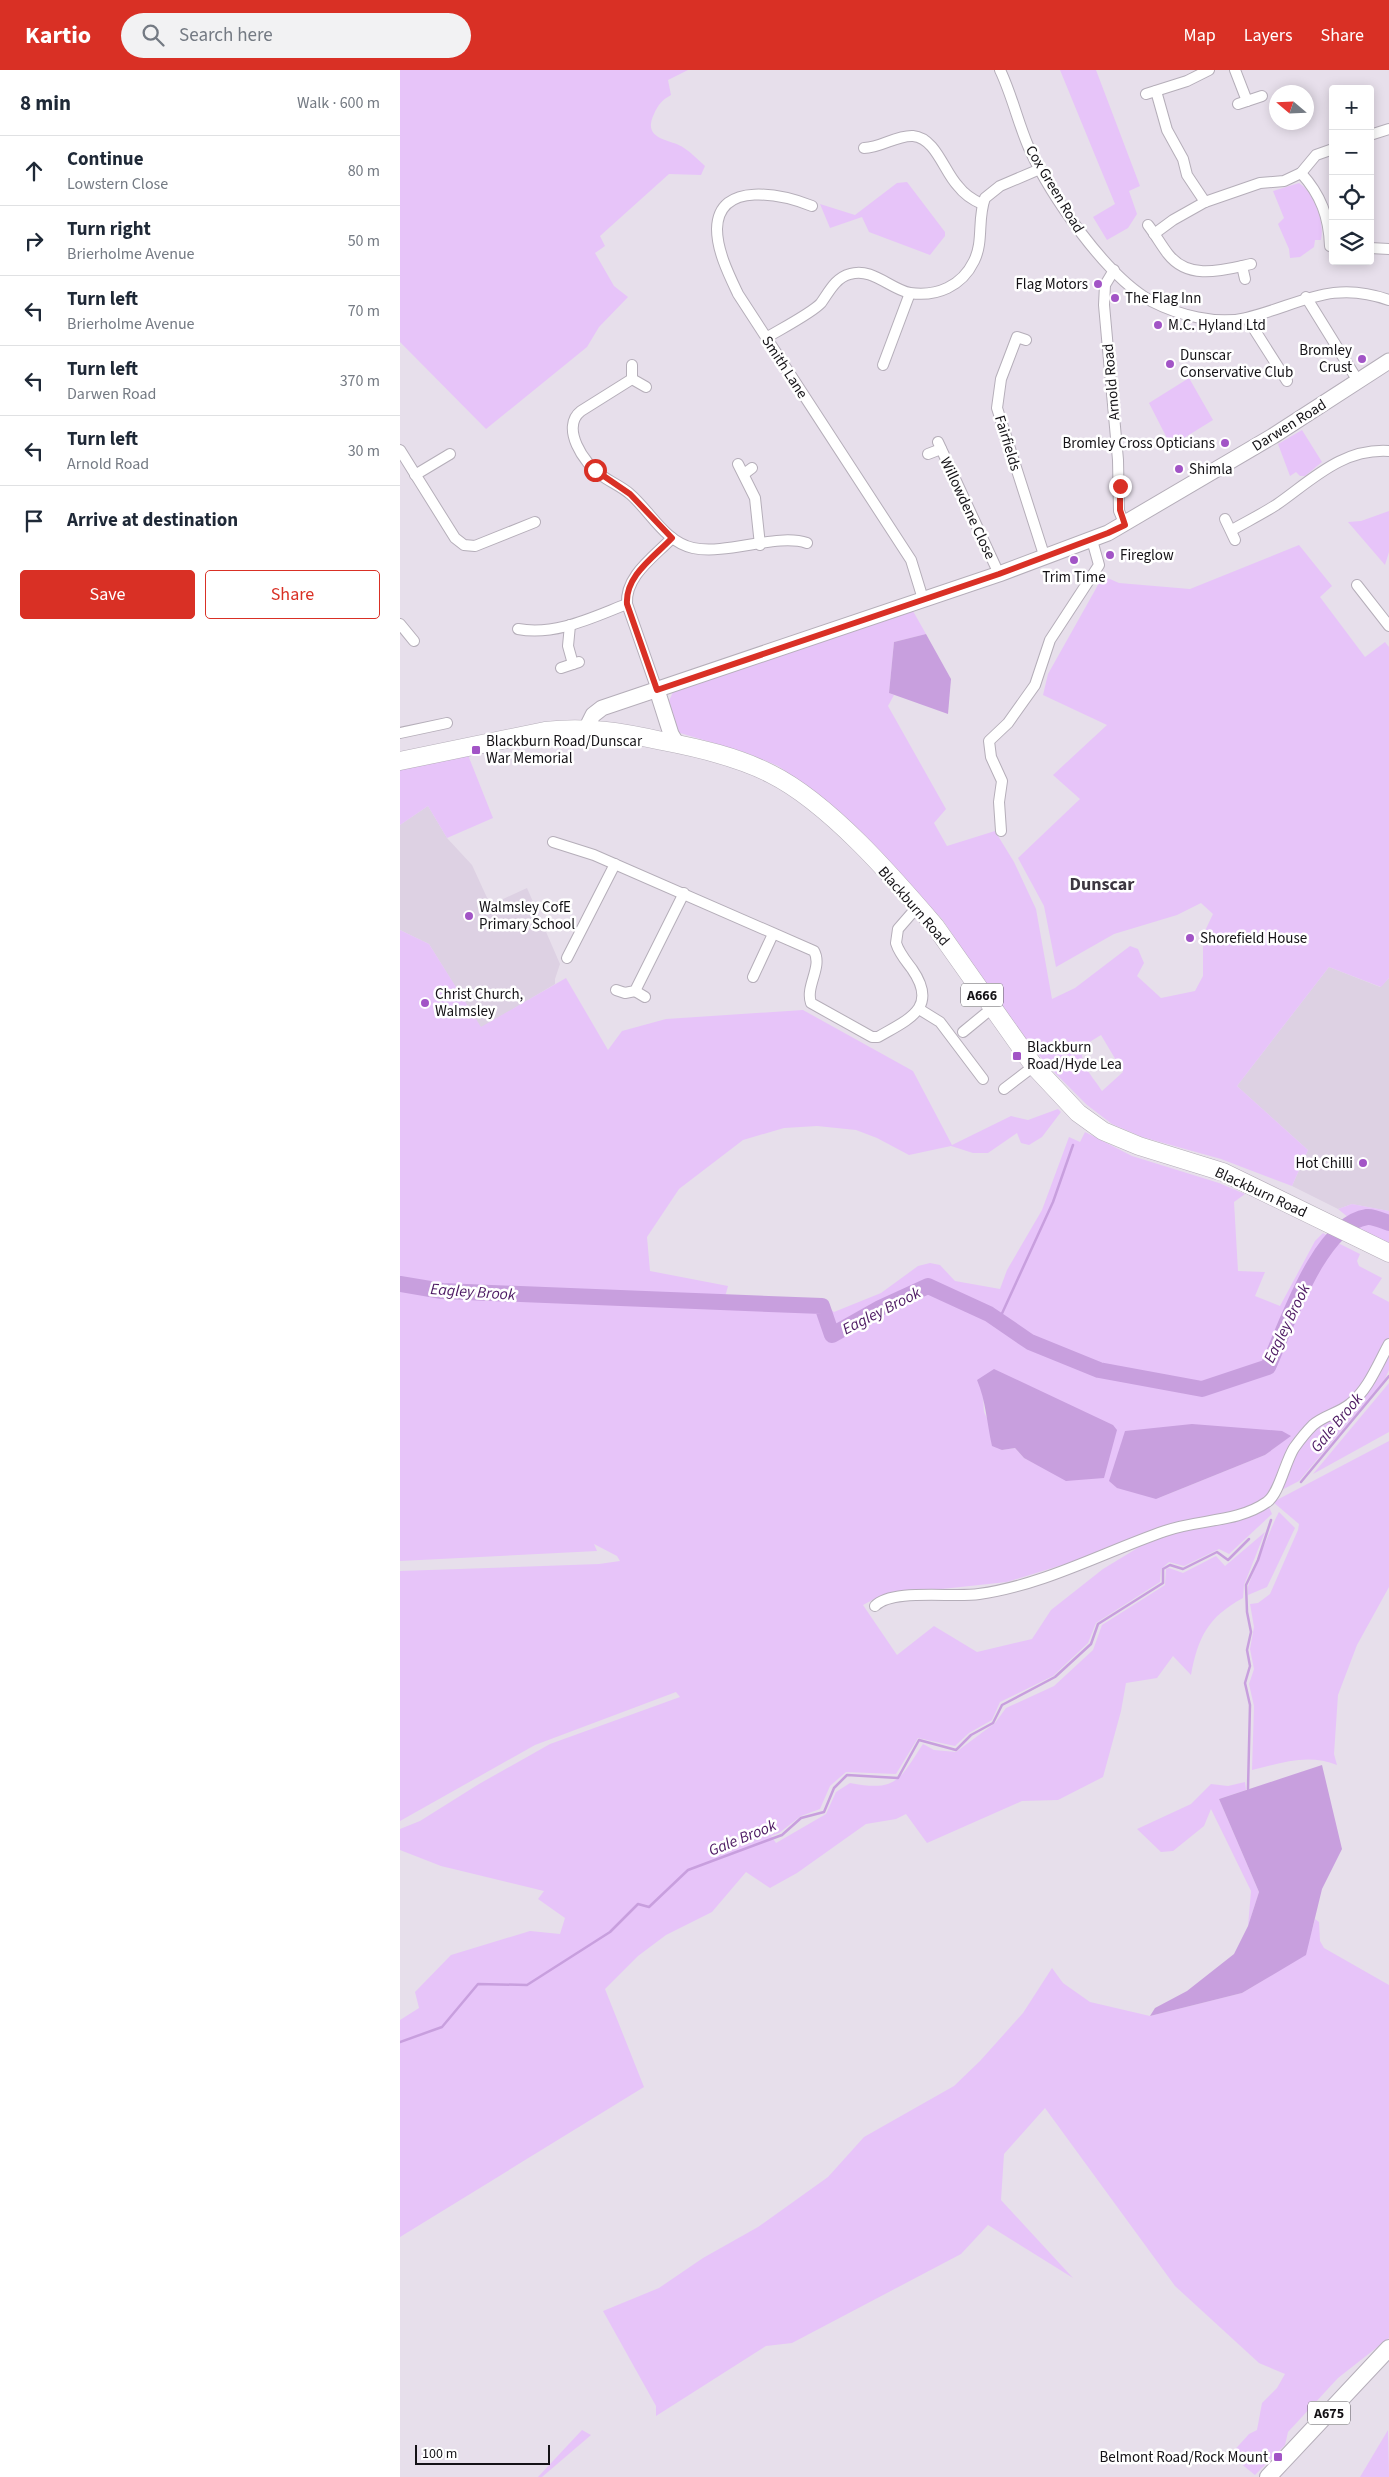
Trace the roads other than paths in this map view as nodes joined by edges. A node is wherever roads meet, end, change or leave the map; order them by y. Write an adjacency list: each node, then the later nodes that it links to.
1 (1000, 70): 11 (street, Cox Green Road)
2 (1209, 70): 4 (street)
3 (1235, 70): 6 (street)
4 (1156, 91): 5 (street); 13 (street)
5 (1146, 94)
6 (1262, 96)
7 (1389, 129): 8 (street)
8 (1374, 134)
9 (1329, 150): 12 (street)
10 (863, 160): 14 (street)
11 (1040, 168): 14 (street); 19 (street, Cox Green Road)
12 (1301, 173): 13 (street); 16 (street)
13 (1205, 202): 20 (street)
14 (982, 204): 21 (street)
15 (811, 207): 25 (street, Smith Lane)
16 (1327, 246)
17 (1374, 248): 18 (street)
18 (1389, 249)
19 (1114, 270): 24 (street, Cox Green Road); 44 (street, Arnold Road)
20 (1245, 279)
21 (910, 293): 25 (street); 27 (street)
22 (1306, 297): 23 (street, Cox Green Road); 24 (street, Cox Green Road); 32 (street)
23 (1389, 300)
24 (1248, 318): 31 (street)
25 (766, 338): 52 (street, Smith Lane)
26 (1026, 340): 49 (street, Fairfields)
27 (882, 364)
28 (632, 365): 30 (street)
29 (1388, 365): 32 (main road, Darwen Road)
30 (632, 378): 33 (street); 45 (street)
31 (1287, 381)
32 (1358, 381): 44 (main road, Darwen Road)
33 (646, 387)
34 (400, 450): 39 (street)
35 (1389, 451): 41 (street)
36 (450, 454): 39 (street)
37 (928, 454): 50 (street, Willowdene Close)
38 (738, 464): 48 (street)
39 (415, 475): 43 (street)
40 (1293, 480): 41 (street)
41 (1299, 489): 42 (street)
42 (1225, 519)
43 (535, 522)
44 (1125, 525): 46 (main road, Darwen Road)
45 (672, 538): 48 (street); 53 (street)
46 (1092, 540): 49 (main road, Darwen Road); 68 (street)
47 (807, 543): 48 (street)
48 (760, 545)
49 (1045, 558): 50 (main road, Darwen Road)
50 (999, 574): 52 (main road, Darwen Road)
51 (1358, 585): 56 (street)
52 (923, 599): 60 (main road, Darwen Road)
53 (627, 604): 55 (street); 60 (street)
54 (400, 624): 58 (street)
55 (570, 625): 57 (street); 59 (street)
56 (1389, 626)
57 (518, 629)
58 (414, 641)
59 (561, 668)
60 (657, 690): 61 (main road, Darwen Road); 66 (main road)
61 (612, 705): 63 (main road, Darwen Road); 64 (main road)
62 (447, 723): 65 (street)
63 (586, 729): 64 (highway, Blackburn Road / A666); 67 (highway, Blackburn Road / A666)
64 (605, 729): 66 (highway, Blackburn Road / A666)
65 (400, 734)
66 (678, 744): 72 (highway, Blackburn Road / A666)
67 (400, 761)
68 (1002, 831)
69 (553, 842): 70 (street)
70 (615, 864): 71 (street); 74 (street)
71 (684, 893): 73 (street); 77 (street)
72 (918, 906): 79 (street); 80 (highway, Blackburn Road / A666)
73 (773, 934): 75 (street); 79 (street)
74 (567, 950)
75 (756, 974)
76 (616, 990): 77 (street)
77 (635, 991): 78 (street)
78 (645, 997)
79 (919, 1009): 83 (street)
80 (991, 1009): 81 (street); 82 (highway, Blackburn Road / A666)
81 (963, 1032)
82 (1034, 1066): 84 (street); 85 (highway, Blackburn Road / A666)
83 (983, 1079)
84 (1004, 1089)
85 (1389, 1253)
86 (1389, 1344): 87 (street)
87 (875, 1606)
88 (1389, 2348): 89 (main road, A675)
89 (1268, 2477)

